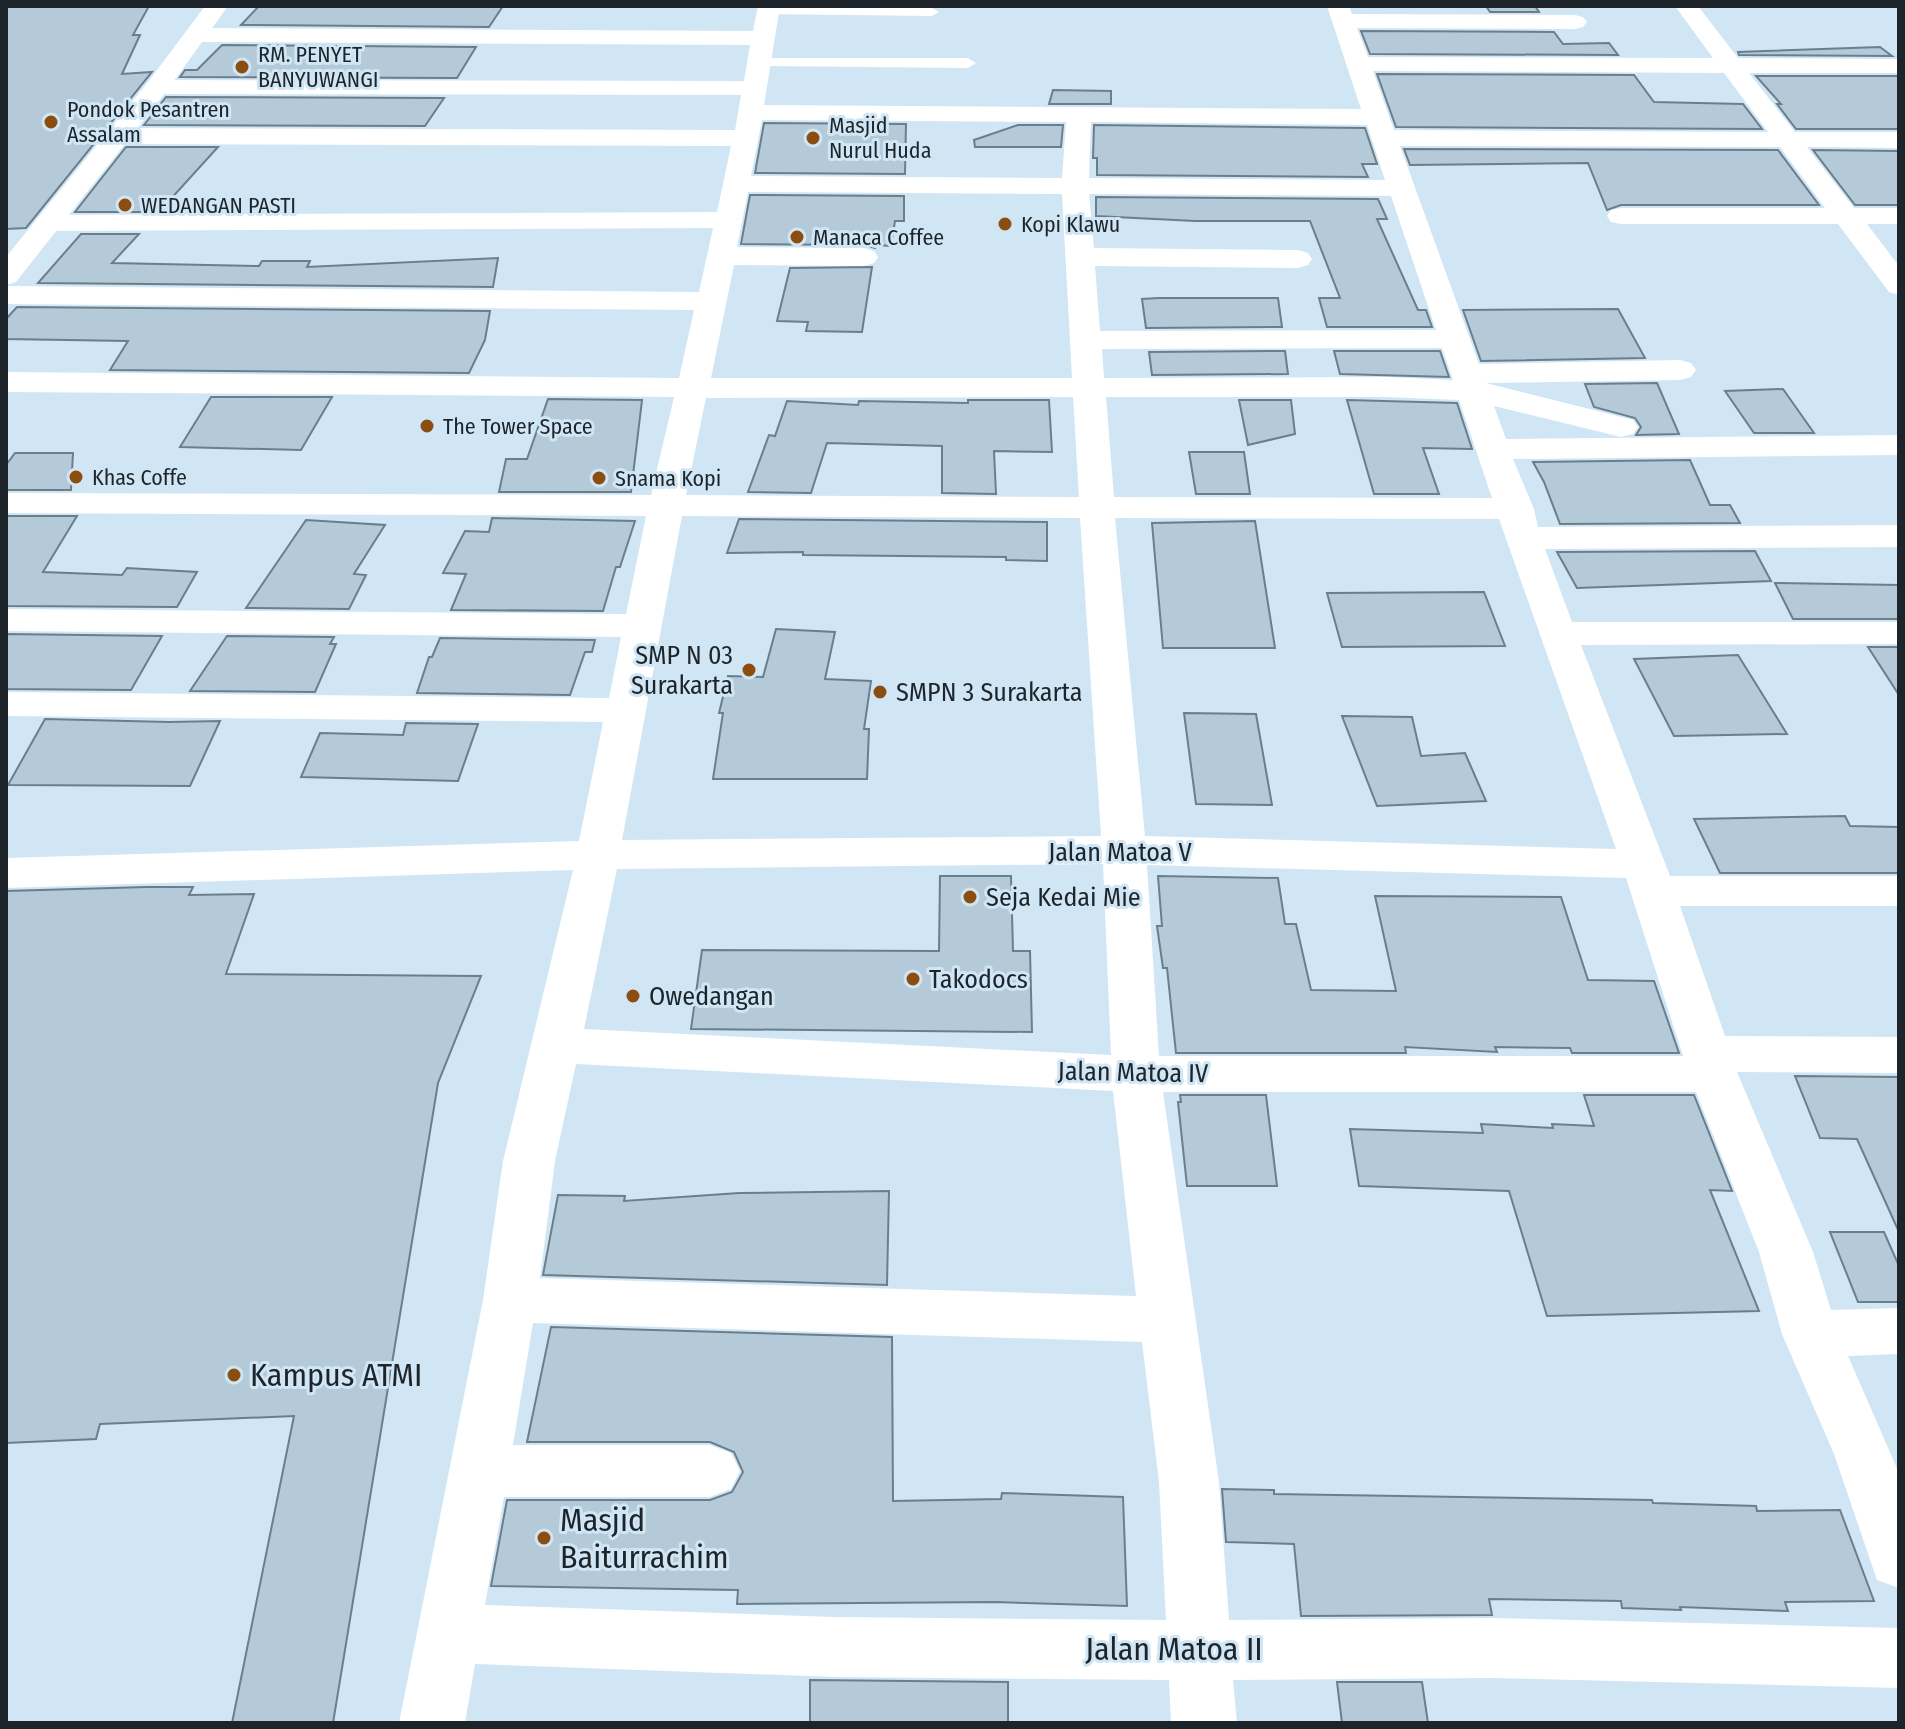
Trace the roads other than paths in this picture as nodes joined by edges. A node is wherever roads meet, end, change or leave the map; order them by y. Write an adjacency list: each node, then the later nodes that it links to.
1 (217, 6): 7 (street)
2 (1686, 6): 10 (street)
3 (768, 8): 4 (lane); 12 (street)
4 (932, 12)
5 (1341, 13): 6 (street); 9 (street)
6 (1575, 22)
7 (196, 35): 12 (street); 13 (street)
8 (968, 63): 12 (lane)
9 (1358, 64): 10 (street); 17 (street)
10 (1731, 65): 11 (street); 20 (street)
11 (1899, 66)
12 (756, 75): 13 (street); 15 (street); 19 (street)
13 (157, 87): 18 (street)
14 (1232, 88): 16 (street)
15 (1079, 115): 16 (street); 23 (street)
16 (1245, 116): 17 (street)
17 (1380, 128): 20 (street); 24 (street)
18 (119, 136): 19 (street); 29 (street)
19 (746, 138): 22 (street)
20 (1788, 140): 21 (street); 26 (street)
21 (1899, 140)
22 (736, 184): 23 (street); 28 (street)
23 (1075, 186): 24 (street); 32 (street)
24 (1401, 188): 38 (street)
25 (1621, 216): 26 (street)
26 (1846, 216): 27 (street); 35 (street)
27 (1899, 216)
28 (728, 220): 29 (street); 30 (street)
29 (49, 223): 34 (street)
30 (721, 256): 31 (street); 37 (street)
31 (864, 257)
32 (1080, 257): 33 (street); 39 (street)
33 (1298, 259)
34 (6, 276)
35 (1896, 278)
36 (6, 295): 37 (street)
37 (711, 301): 43 (street)
38 (1455, 339): 39 (street); 42 (street)
39 (1086, 340): 44 (street)
40 (1680, 370): 42 (street)
41 (6, 382): 43 (street)
42 (1470, 382): 44 (street); 45 (street); 47 (street)
43 (693, 388): 44 (street); 49 (street)
44 (1089, 388): 50 (street)
45 (1621, 427)
46 (1899, 445): 47 (street)
47 (1494, 449): 51 (street)
48 (6, 503): 49 (street)
49 (668, 506): 50 (street); 54 (street)
50 (1097, 508): 51 (street); 59 (street)
51 (1520, 523): 52 (street); 56 (street)
52 (1899, 536)
53 (6, 620): 54 (street)
54 (643, 626): 58 (street)
55 (1899, 633): 56 (street)
56 (1558, 634): 62 (street)
57 (6, 704): 58 (street)
58 (625, 710): 60 (street)
59 (1124, 850): 60 (street, Jalan Matoa V); 62 (street, Jalan Matoa V); 67 (street)
60 (598, 855): 61 (street, Jalan Matoa V); 64 (street)
61 (6, 873)
62 (1648, 878): 63 (street, Jalan Matoa V); 66 (street)
63 (1899, 891)
64 (553, 1045): 67 (street, Jalan Matoa IV); 68 (street)
65 (1899, 1055): 66 (street, Jalan Matoa IV)
66 (1710, 1064): 67 (street, Jalan Matoa IV); 71 (street)
67 (1136, 1074): 69 (street)
68 (510, 1300): 69 (street); 73 (street)
69 (1166, 1320): 77 (street)
70 (1899, 1331): 71 (street)
71 (1810, 1334): 72 (street)
72 (1881, 1455): 75 (street)
73 (480, 1471): 74 (street); 76 (street)
74 (710, 1471)
75 (1899, 1560)
76 (450, 1633): 77 (street, Jalan Matoa II); 79 (street)
77 (1199, 1650): 78 (street, Jalan Matoa II); 80 (street)
78 (1899, 1658)
79 (432, 1723)
80 (1204, 1723)

